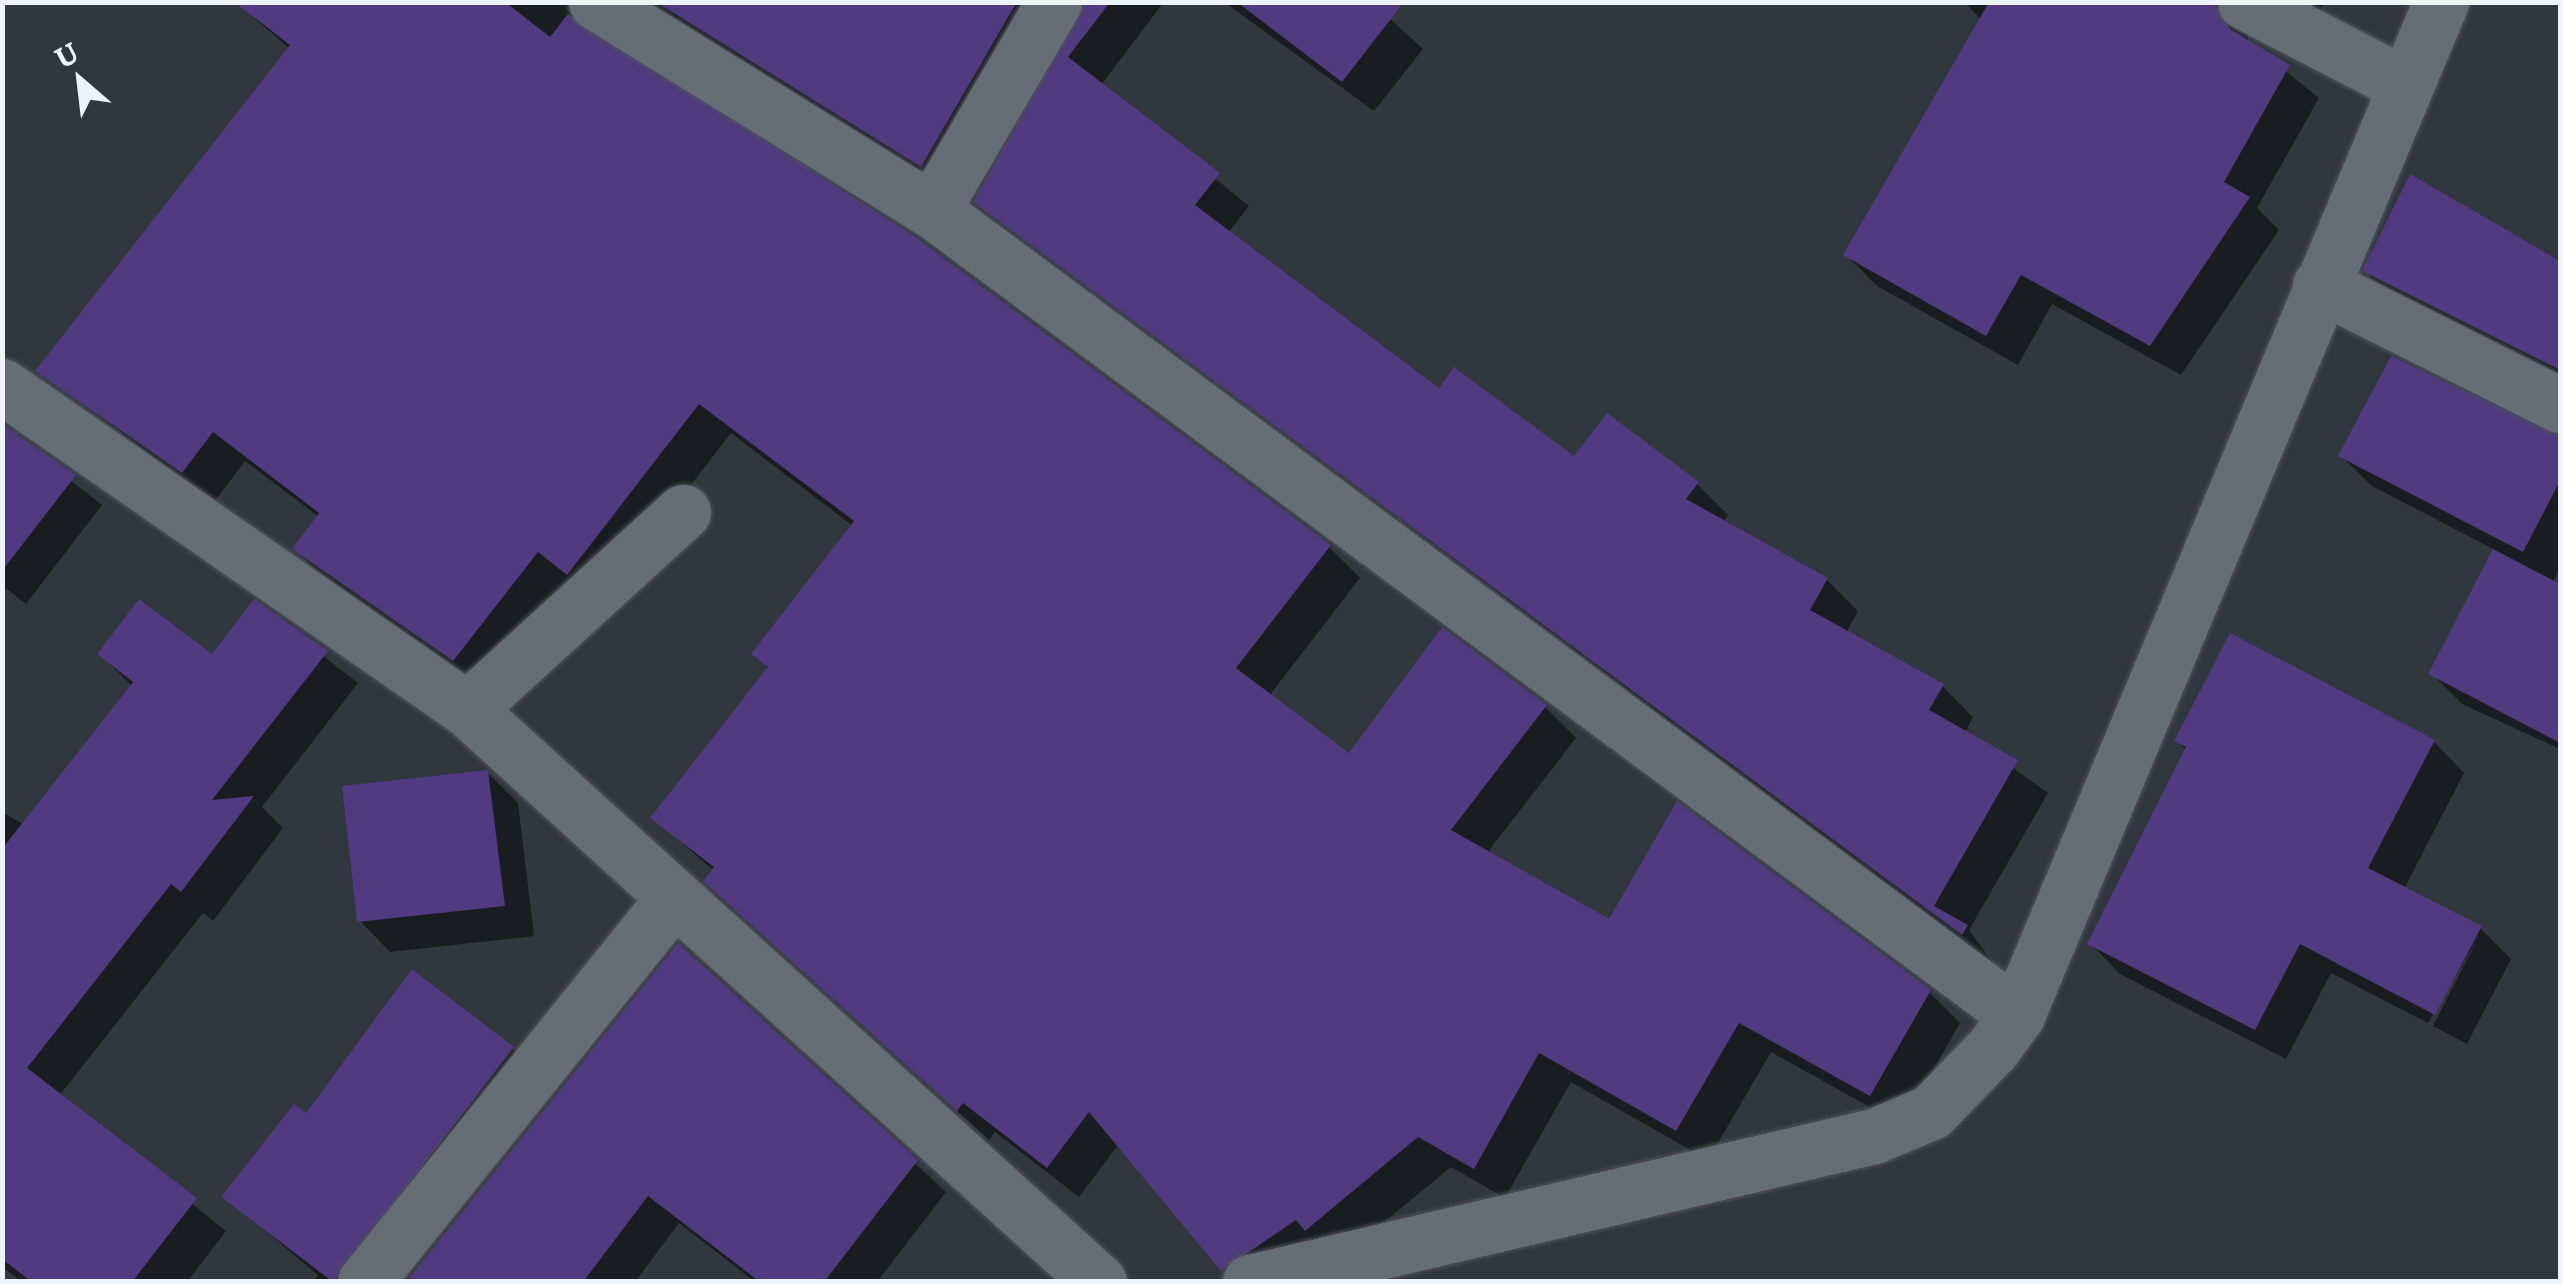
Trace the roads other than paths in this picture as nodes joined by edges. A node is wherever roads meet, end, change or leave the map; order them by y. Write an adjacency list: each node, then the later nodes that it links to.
1 (596, 2): 6 (street)
2 (1054, 2): 6 (street)
3 (2245, 2): 5 (street)
4 (2441, 2): 5 (street)
5 (2404, 85): 7 (street)
6 (932, 210): 13 (street)
7 (2320, 285): 9 (street); 13 (street)
8 (2, 386): 11 (street)
9 (2560, 405)
10 (682, 512): 11 (street)
11 (467, 709): 12 (street)
12 (674, 898): 14 (street); 15 (street)
13 (2017, 1015): 16 (street)
14 (365, 1282)
15 (1099, 1282)
16 (1250, 1282)

